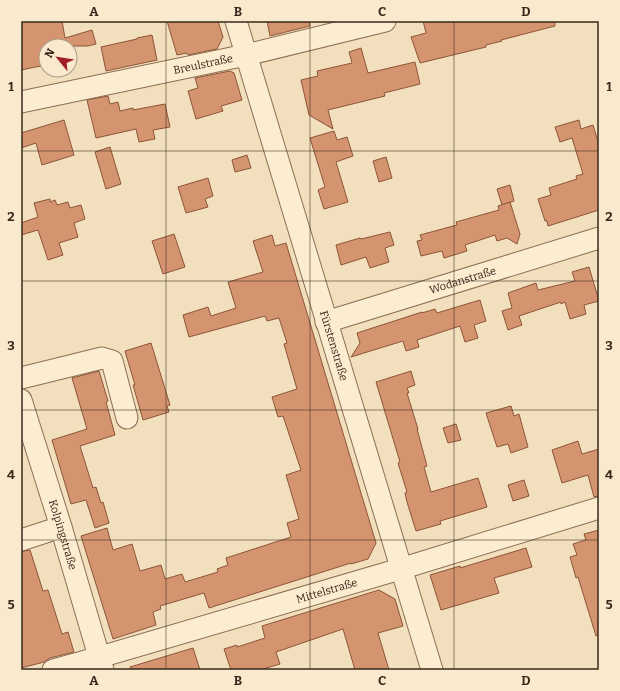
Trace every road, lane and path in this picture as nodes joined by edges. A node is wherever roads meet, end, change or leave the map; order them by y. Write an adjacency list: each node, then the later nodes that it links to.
1 (236, 21): 3 (street, Fürstenstraße)
2 (385, 21): 3 (street, Breulstraße)
3 (246, 55): 4 (street, Breulstraße); 6 (street, Fürstenstraße)
4 (21, 102)
5 (599, 238): 6 (street, Wodanstraße)
6 (326, 322): 13 (street, Fürstenstraße)
7 (21, 378): 9 (street)
8 (21, 400): 11 (street, Kolpingstraße)
9 (127, 418)
10 (599, 508): 13 (street, Mittelstraße)
11 (61, 527): 12 (street); 14 (street, Kolpingstraße)
12 (21, 540)
13 (400, 569): 14 (street, Mittelstraße); 16 (street, Fürstenstraße)
14 (102, 664): 15 (street, Mittelstraße)
15 (53, 670)
16 (432, 670)

